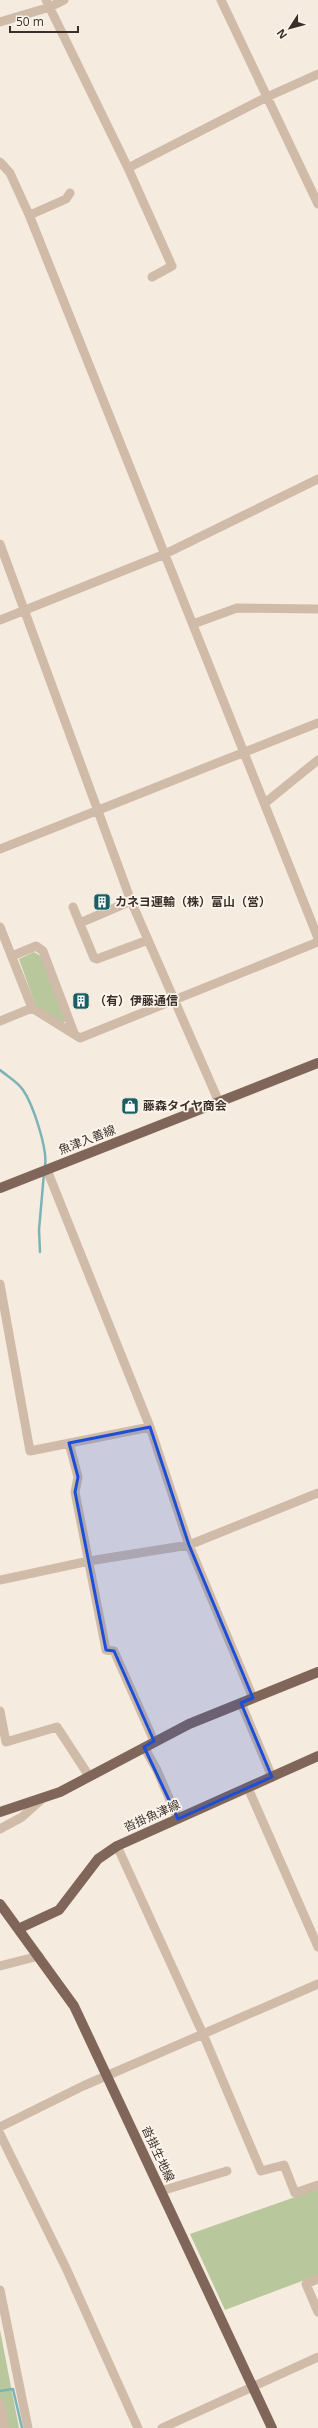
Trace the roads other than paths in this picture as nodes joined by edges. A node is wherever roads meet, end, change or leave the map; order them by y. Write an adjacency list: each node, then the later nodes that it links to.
1 (64, 0): 3 (street)
2 (221, 0): 6 (street)
3 (48, 4): 4 (street); 8 (street)
4 (0, 22)
5 (318, 74): 6 (street)
6 (268, 97): 8 (street); 10 (street)
7 (0, 162): 11 (street)
8 (128, 168): 12 (street)
9 (70, 192): 11 (street)
10 (318, 204)
11 (30, 215): 15 (street)
12 (152, 277)
13 (318, 479): 15 (street)
14 (0, 544): 16 (street)
15 (165, 554): 16 (street); 19 (street)
16 (26, 610): 18 (street); 24 (street)
17 (318, 610): 19 (street)
18 (0, 620)
19 (193, 624): 21 (street)
20 (318, 723): 21 (street)
21 (245, 752): 23 (street); 24 (street)
22 (318, 760): 23 (street)
23 (265, 803): 30 (street)
24 (98, 808): 25 (street); 26 (street)
25 (0, 849)
26 (131, 901): 28 (street); 31 (street)
27 (74, 907): 28 (street)
28 (80, 923): 31 (street)
29 (0, 927): 33 (street)
30 (318, 938)
31 (148, 940): 34 (street)
32 (318, 942): 34 (street)
33 (12, 956): 35 (street); 37 (street)
34 (173, 1000): 37 (street); 39 (street)
35 (32, 1008): 36 (street); 37 (street)
36 (0, 1021)
37 (74, 1033)
38 (318, 1063): 39 (main road, 魚津入善線)
39 (219, 1102): 40 (main road, 魚津入善線)
40 (47, 1170): 41 (main road, 魚津入善線); 43 (street)
41 (0, 1188)
42 (0, 1284): 44 (street)
43 (150, 1427): 44 (street); 46 (street)
44 (69, 1443): 47 (street)
45 (318, 1492): 46 (street)
46 (189, 1545): 47 (street); 50 (street)
47 (89, 1562): 48 (street); 53 (street)
48 (0, 1580)
49 (318, 1672): 50 (main road)
50 (253, 1698): 51 (main road)
51 (241, 1703): 53 (main road); 57 (street)
52 (0, 1711): 56 (street)
53 (154, 1741): 54 (main road)
54 (144, 1747): 56 (main road); 61 (street)
55 (318, 1756): 57 (main road, 沓掛魚津線)
56 (89, 1776): 59 (main road)
57 (272, 1777): 58 (main road, 沓掛魚津線)
58 (248, 1788): 61 (main road, 沓掛魚津線); 66 (street)
59 (41, 1800): 60 (main road); 62 (street)
60 (0, 1812)
61 (178, 1819): 63 (main road, 沓掛魚津線)
62 (0, 1829)
63 (116, 1846): 65 (main road, 沓掛魚津線); 70 (street)
64 (0, 1904): 65 (main road, 沓掛生地線)
65 (18, 1929): 67 (main road, 沓掛生地線)
66 (318, 1948)
67 (39, 1956): 68 (street); 71 (main road, 沓掛生地線)
68 (0, 1966)
69 (318, 1984): 70 (street)
70 (203, 2034): 71 (street); 75 (street)
71 (107, 2075): 72 (street); 76 (main road, 沓掛生地線)
72 (0, 2127)
73 (0, 2134): 85 (street)
74 (227, 2171): 76 (street)
75 (318, 2185)
76 (161, 2191): 81 (main road, 沓掛生地線)
77 (318, 2279): 79 (street)
78 (0, 2290): 84 (street)
79 (318, 2312)
80 (318, 2357): 81 (street)
81 (252, 2387): 86 (street); 87 (main road, 沓掛生地線)
82 (0, 2403): 83 (street)
83 (5, 2428)
84 (28, 2428)
85 (138, 2428)
86 (162, 2428)
87 (272, 2428)

